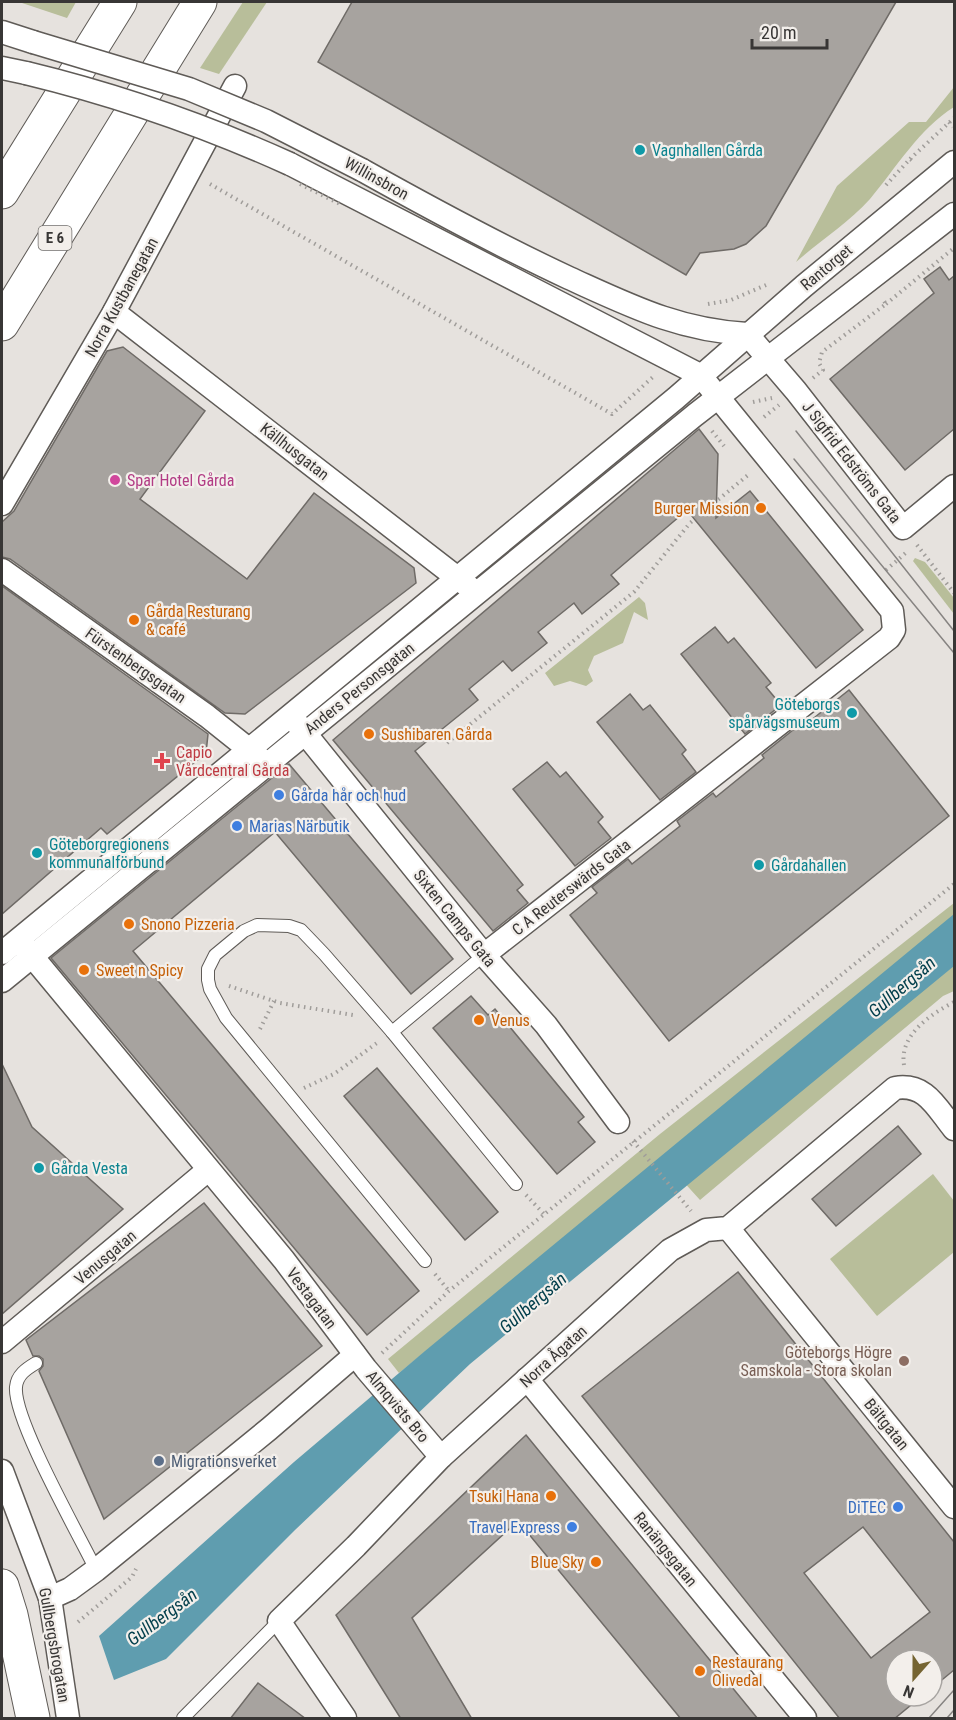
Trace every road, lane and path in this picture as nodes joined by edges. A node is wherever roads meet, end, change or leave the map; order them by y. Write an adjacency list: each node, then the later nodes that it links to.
1 (120, 2): 11 (highway)
2 (200, 2): 18 (highway, E 6)
3 (11, 35): 19 (street, Willinsbron, bridge)
4 (2, 68): 22 (street, Willinsbron, bridge)
5 (236, 86): 10 (street, Norra Kustbanegatan)
6 (954, 118): 7 (path)
7 (949, 122): 8 (path); 12 (path)
8 (953, 127)
9 (954, 162): 19 (street, Rantorget)
10 (189, 173): 17 (street, Norra Kustbanegatan); 23 (path)
11 (2, 192)
12 (881, 192)
13 (954, 214): 20 (street)
14 (954, 248): 24 (path)
15 (777, 280): 16 (path)
16 (700, 304)
17 (114, 312): 33 (street, Norra Kustbanegatan); 36 (street, Källhusgatan)
18 (2, 324)
19 (747, 334): 20 (street, J Sigfrid Edströms Gata); 22 (street, Rantorget)
20 (769, 360): 24 (street, J Sigfrid Edströms Gata); 25 (street)
21 (643, 372): 23 (path)
22 (700, 375): 25 (street); 26 (street, Anders Personsgatan)
23 (653, 377): 26 (path)
24 (796, 392): 34 (street, J Sigfrid Edströms Gata)
25 (718, 397): 27 (street, Anders Personsgatan); 43 (street, C A Reuterswärds Gata)
26 (676, 398): 36 (street, Anders Personsgatan)
27 (695, 415): 28 (path); 36 (street, Anders Personsgatan)
28 (725, 448)
29 (740, 466): 30 (path)
30 (748, 475): 31 (path); 39 (path)
31 (755, 484)
32 (954, 486): 34 (street)
33 (2, 504)
34 (903, 528): 37 (path, J Sigfrid Edströms Gata)
35 (2, 570): 40 (street, Fürstenbergsgatan)
36 (467, 585): 38 (street, Anders Personsgatan)
37 (954, 593)
38 (298, 724): 40 (street, Anders Personsgatan); 43 (street, Sixten Camps Gata)
39 (447, 742)
40 (259, 756): 42 (street, Anders Personsgatan)
41 (954, 884): 58 (path)
42 (17, 950): 45 (street, Anders Personsgatan); 55 (street, Vestagatan)
43 (484, 955): 49 (lane, C A Reuterswärds Gata); 53 (street, Sixten Camps Gata)
44 (208, 980): 46 (path); 48 (lane); 50 (lane)
45 (2, 981)
46 (274, 1001): 48 (path); 50 (path)
47 (954, 1002): 51 (path)
48 (381, 1020): 49 (lane)
49 (392, 1032): 52 (path); 56 (lane)
50 (245, 1042): 52 (lane)
51 (907, 1086): 54 (street); 60 (street, Norra Ågatan)
52 (291, 1096): 61 (lane)
53 (618, 1122)
54 (954, 1129)
55 (214, 1165): 64 (street, Venusgatan); 65 (street, Vestagatan)
56 (516, 1184)
57 (539, 1209): 59 (path)
58 (693, 1213)
59 (545, 1215)
60 (728, 1228): 67 (street, Norra Ågatan); 70 (street, Bältgatan)
61 (425, 1262)
62 (437, 1275): 63 (path)
63 (449, 1291)
64 (2, 1342)
65 (355, 1354): 68 (street, Almqvists Bro); 71 (street)
66 (36, 1363): 71 (lane)
67 (527, 1380): 68 (street, Norra Ågatan); 79 (street, Ranängsgatan)
68 (441, 1457): 74 (street, Norra Ågatan)
69 (2, 1471): 73 (street, Gullbergsbrogatan)
70 (954, 1507)
71 (96, 1570): 73 (street)
72 (2, 1586): 75 (highway)
73 (50, 1598): 76 (street, Gullbergsbrogatan)
74 (279, 1622): 77 (lane, Norra Ågatan); 78 (street)
75 (33, 1719)
76 (68, 1719)
77 (183, 1719)
78 (345, 1719)
79 (805, 1719)

